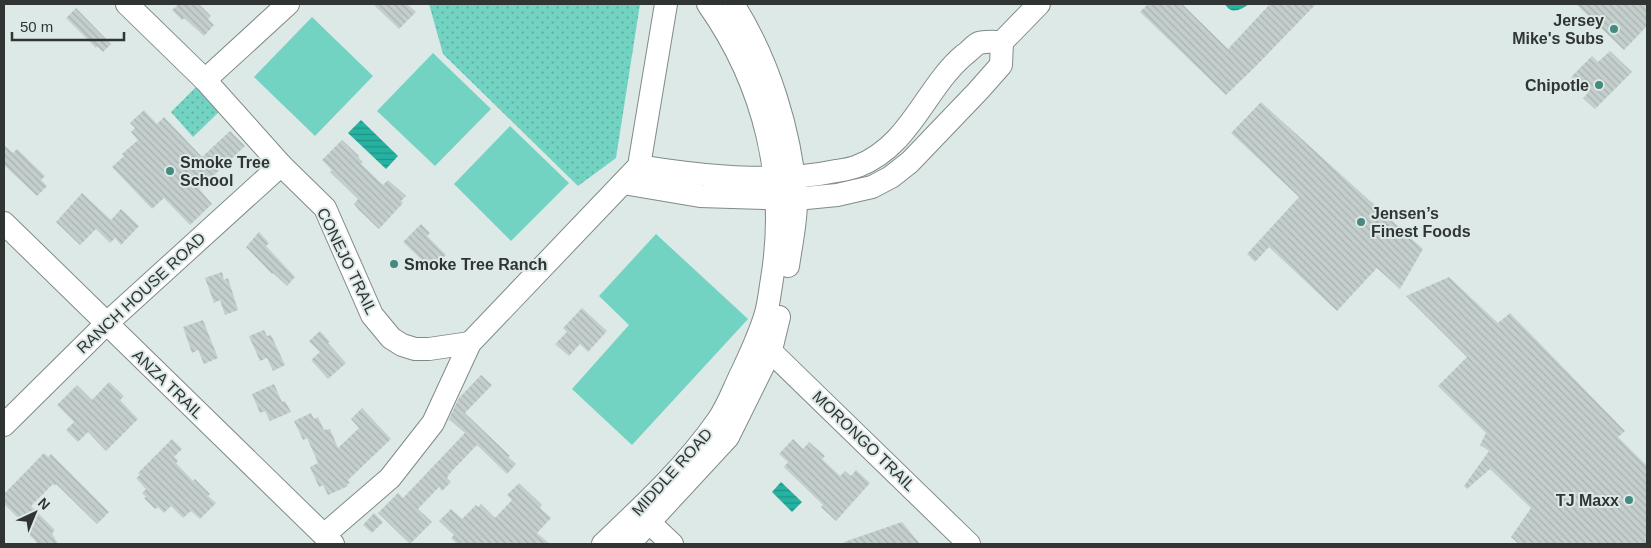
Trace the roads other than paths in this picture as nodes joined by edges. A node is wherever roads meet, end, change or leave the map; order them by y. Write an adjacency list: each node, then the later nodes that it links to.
1 (126, 4): 8 (street, CONEJO TRAIL)
2 (288, 4): 8 (street)
3 (666, 4): 12 (street)
4 (708, 4): 14 (street)
5 (733, 4): 14 (street)
6 (1039, 4): 7 (street)
7 (1002, 42): 9 (street); 10 (street)
8 (205, 80): 11 (street, CONEJO TRAIL)
9 (928, 100): 10 (street); 14 (street)
10 (951, 120): 14 (street)
11 (281, 165): 16 (street, RANCH HOUSE ROAD); 17 (street, CONEJO TRAIL)
12 (639, 166): 13 (street); 14 (street)
13 (623, 183): 14 (street); 17 (street)
14 (785, 188): 18 (street, MIDDLE ROAD)
15 (4, 224): 16 (street, ANZA TRAIL)
16 (106, 324): 19 (street, RANCH HOUSE ROAD); 21 (street, ANZA TRAIL)
17 (470, 343): 21 (street)
18 (764, 344): 20 (street, MIDDLE ROAD); 25 (street, MORONGO TRAIL)
19 (4, 425)
20 (643, 517): 22 (street, MIDDLE ROAD); 23 (street, MIDDLE ROAD); 24 (street)
21 (329, 540)
22 (603, 544)
23 (629, 544)
24 (672, 544)
25 (969, 544)

